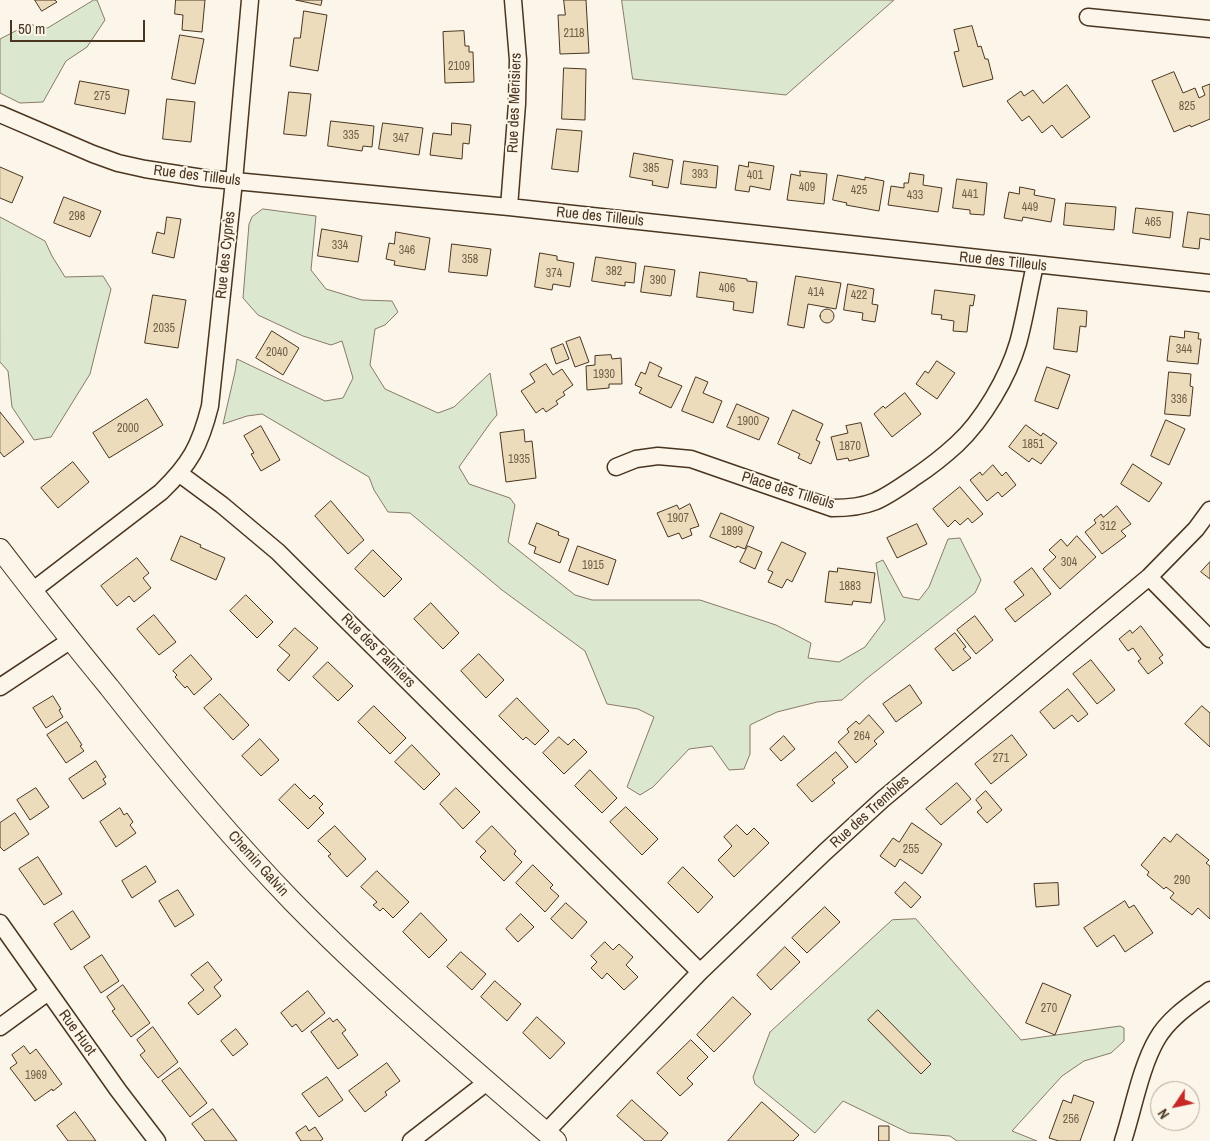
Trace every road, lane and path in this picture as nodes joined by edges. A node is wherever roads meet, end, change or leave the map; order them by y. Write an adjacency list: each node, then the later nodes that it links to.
1 (250, 0): 6 (street, Rue des Cyprès)
2 (513, 0): 7 (street, Rue des Merisiers)
3 (1088, 17): 4 (street)
4 (1210, 29)
5 (0, 114): 6 (street, Rue des Tilleuls)
6 (234, 181): 7 (street, Rue des Tilleuls); 11 (street, Rue des Cyprès)
7 (509, 207): 8 (street, Rue des Tilleuls)
8 (1035, 265): 9 (street, Rue des Tilleuls); 10 (street, Place des Tilleuls)
9 (1210, 284)
10 (616, 467)
11 (180, 474): 15 (street); 20 (street, Rue des Palmiers)
12 (1210, 510): 14 (street, Rue des Trembles)
13 (0, 549): 15 (street, Chemin Galvin)
14 (1149, 577): 16 (street); 20 (street, Rue des Trembles)
15 (32, 591): 17 (street, Chemin Galvin)
16 (1210, 639)
17 (71, 640): 18 (street); 24 (street, Chemin Galvin)
18 (0, 687)
19 (0, 923): 22 (street, Rue Huot)
20 (700, 972): 25 (street, Rue des Trembles)
21 (1210, 990): 28 (street)
22 (48, 992): 23 (street); 26 (street, Rue Huot)
23 (0, 1026)
24 (487, 1082): 25 (street, Chemin Galvin); 27 (street)
25 (551, 1136)
26 (157, 1141)
27 (411, 1141)
28 (1123, 1141)

